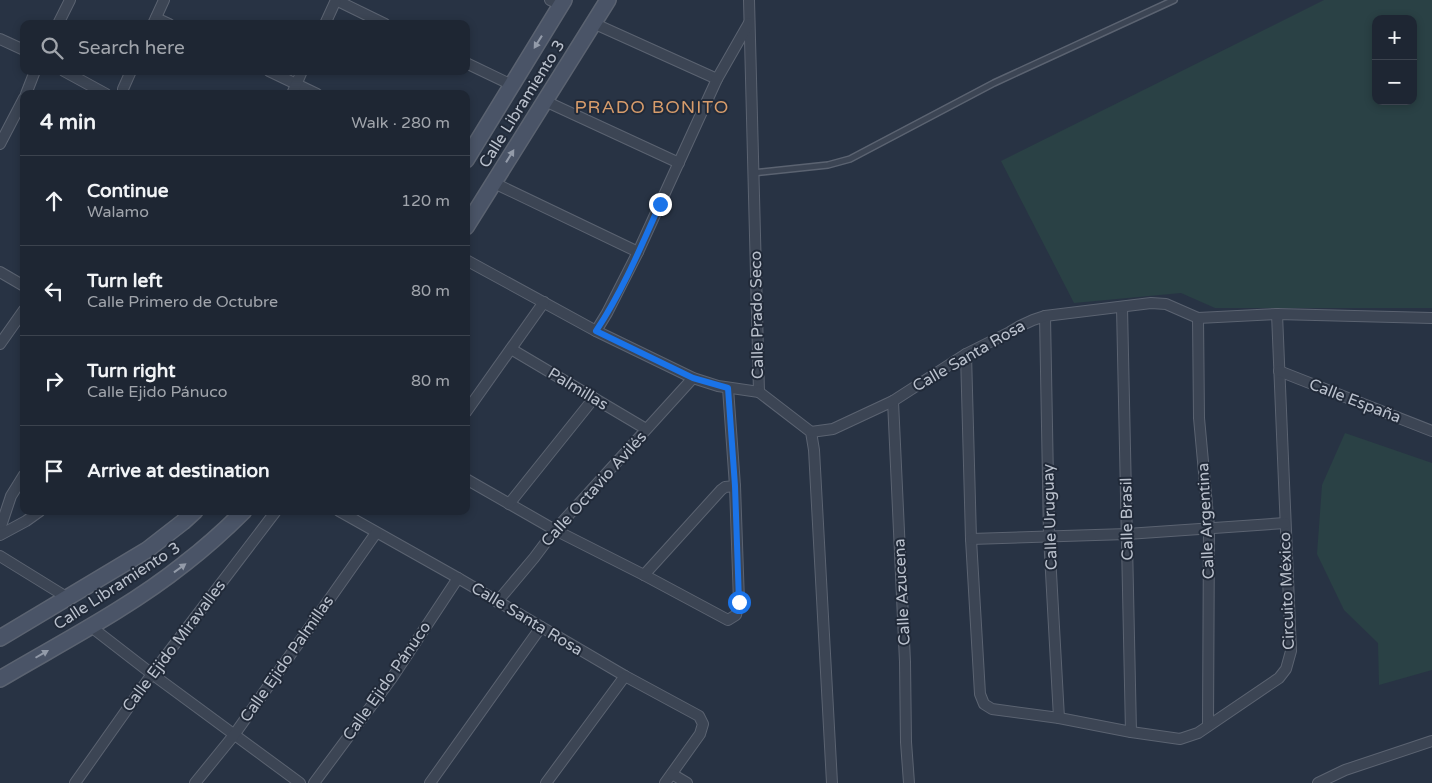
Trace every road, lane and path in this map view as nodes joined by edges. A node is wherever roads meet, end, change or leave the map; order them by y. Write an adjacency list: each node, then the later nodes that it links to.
1 (70, 0): 8 (street)
2 (164, 0): 9 (street)
3 (336, 0): 10 (street); 11 (street)
4 (608, 0): 12 (street, Calle Libramiento 3)
5 (1174, 0): 33 (lane)
6 (747, 1): 13 (street, Calle Prado Seco)
7 (558, 2): 23 (street, Calle Libramiento 3, one-way to 23)
8 (60, 20)
9 (154, 20)
10 (327, 20)
11 (377, 20)
12 (593, 23): 22 (street); 28 (street, Calle Libramiento 3)
13 (749, 23): 22 (street); 33 (street, Calle Prado Seco)
14 (0, 39): 15 (street)
15 (20, 48)
16 (470, 65): 23 (street)
17 (34, 75): 25 (street)
18 (71, 75): 26 (street)
19 (129, 75): 27 (street)
20 (275, 75): 24 (street)
21 (300, 75): 24 (street)
22 (717, 79): 32 (street)
23 (512, 85): 31 (street, Calle Libramiento 3)
24 (294, 89)
25 (28, 90)
26 (99, 90)
27 (123, 90)
28 (545, 101): 32 (street); 34 (street, Calle Libramiento 3, one-way to 28)
29 (20, 106): 30 (street)
30 (0, 144)
31 (470, 153)
32 (679, 163): 36 (street)
33 (753, 173): 54 (street, Calle Prado Seco)
34 (494, 182): 35 (street, Calle Libramiento 3); 36 (street)
35 (470, 221)
36 (638, 252): 47 (street)
37 (470, 262): 40 (street)
38 (0, 272): 39 (street)
39 (20, 284)
40 (544, 302): 47 (street); 49 (street)
41 (1122, 307): 44 (street, Calle Santa Rosa); 45 (street, Calle Santa Rosa); 75 (street, Calle Brasil)
42 (1277, 314): 45 (street, Calle Santa Rosa); 46 (street, Calle Santa Rosa); 51 (street, Circuito México)
43 (20, 316): 48 (street)
44 (1045, 316): 50 (street, Calle Santa Rosa); 77 (street, Calle Uruguay)
45 (1198, 318): 71 (street, Calle Argentina)
46 (1432, 318)
47 (596, 331): 52 (street)
48 (0, 344)
49 (511, 349): 55 (street, Palmillas); 57 (street)
50 (966, 354): 56 (street, Calle Santa Rosa); 78 (street)
51 (1279, 371): 59 (street, Calle España); 70 (street, Circuito México)
52 (693, 378): 53 (street); 58 (street, Calle Octavio Avilés)
53 (728, 388): 54 (street); 63 (street)
54 (759, 392): 60 (street, Calle Prado Seco)
55 (594, 398): 58 (street, Palmillas); 64 (street)
56 (893, 401): 60 (street, Calle Santa Rosa); 105 (street, Calle Azucena)
57 (470, 406)
58 (646, 429): 73 (street, Calle Octavio Avilés)
59 (1432, 430)
60 (811, 432): 104 (street)
61 (20, 481): 72 (street)
62 (470, 481): 64 (street)
63 (735, 486): 80 (street); 80 (street)
64 (509, 504): 73 (street)
65 (34, 515): 76 (street)
66 (191, 515): 82 (street, Calle Libramiento 3)
67 (240, 515): 84 (street, Calle Libramiento 3, one-way to 67)
68 (273, 515): 87 (street, Calle Ejido Miravalles)
69 (346, 515): 74 (street, Calle Santa Rosa)
70 (1285, 523): 71 (street); 91 (street, Circuito México)
71 (1209, 527): 75 (street); 91 (street, Calle Argentina)
72 (0, 529)
73 (555, 530): 80 (street); 83 (street, Calle Octavio Avilés)
74 (376, 533): 81 (street, Calle Santa Rosa); 93 (street, Calle Ejido Palmillas)
75 (1127, 534): 77 (street); 92 (street, Calle Brasil)
76 (0, 535)
77 (1049, 536): 78 (street); 90 (street, Calle Uruguay)
78 (971, 539): 90 (street, Circuito México)
79 (0, 556): 82 (street)
80 (644, 575)
81 (458, 578): 83 (street, Calle Santa Rosa); 99 (street, Calle Ejido Pánuco)
82 (68, 598): 86 (street, Calle Libramiento 3)
83 (497, 602): 85 (street, Calle Santa Rosa)
84 (90, 626): 87 (street); 89 (street, Calle Libramiento 3, one-way to 84)
85 (541, 628): 88 (street, Calle Santa Rosa); 100 (street)
86 (0, 638)
87 (152, 674): 93 (street); 96 (street, Calle Ejido Miravalles)
88 (625, 676): 95 (street, Calle Santa Rosa); 101 (street)
89 (0, 679)
90 (1059, 718): 92 (street, Circuito México)
91 (1208, 725): 92 (street, Circuito México)
92 (1131, 732)
93 (234, 735): 97 (street, Calle Ejido Palmillas); 98 (street)
94 (1432, 741): 106 (street)
95 (672, 774): 102 (street); 103 (street)
96 (75, 783)
97 (196, 783)
98 (300, 783)
99 (314, 783)
100 (430, 783)
101 (546, 783)
102 (665, 783)
103 (687, 783)
104 (832, 783)
105 (909, 783)
106 (1318, 783)

